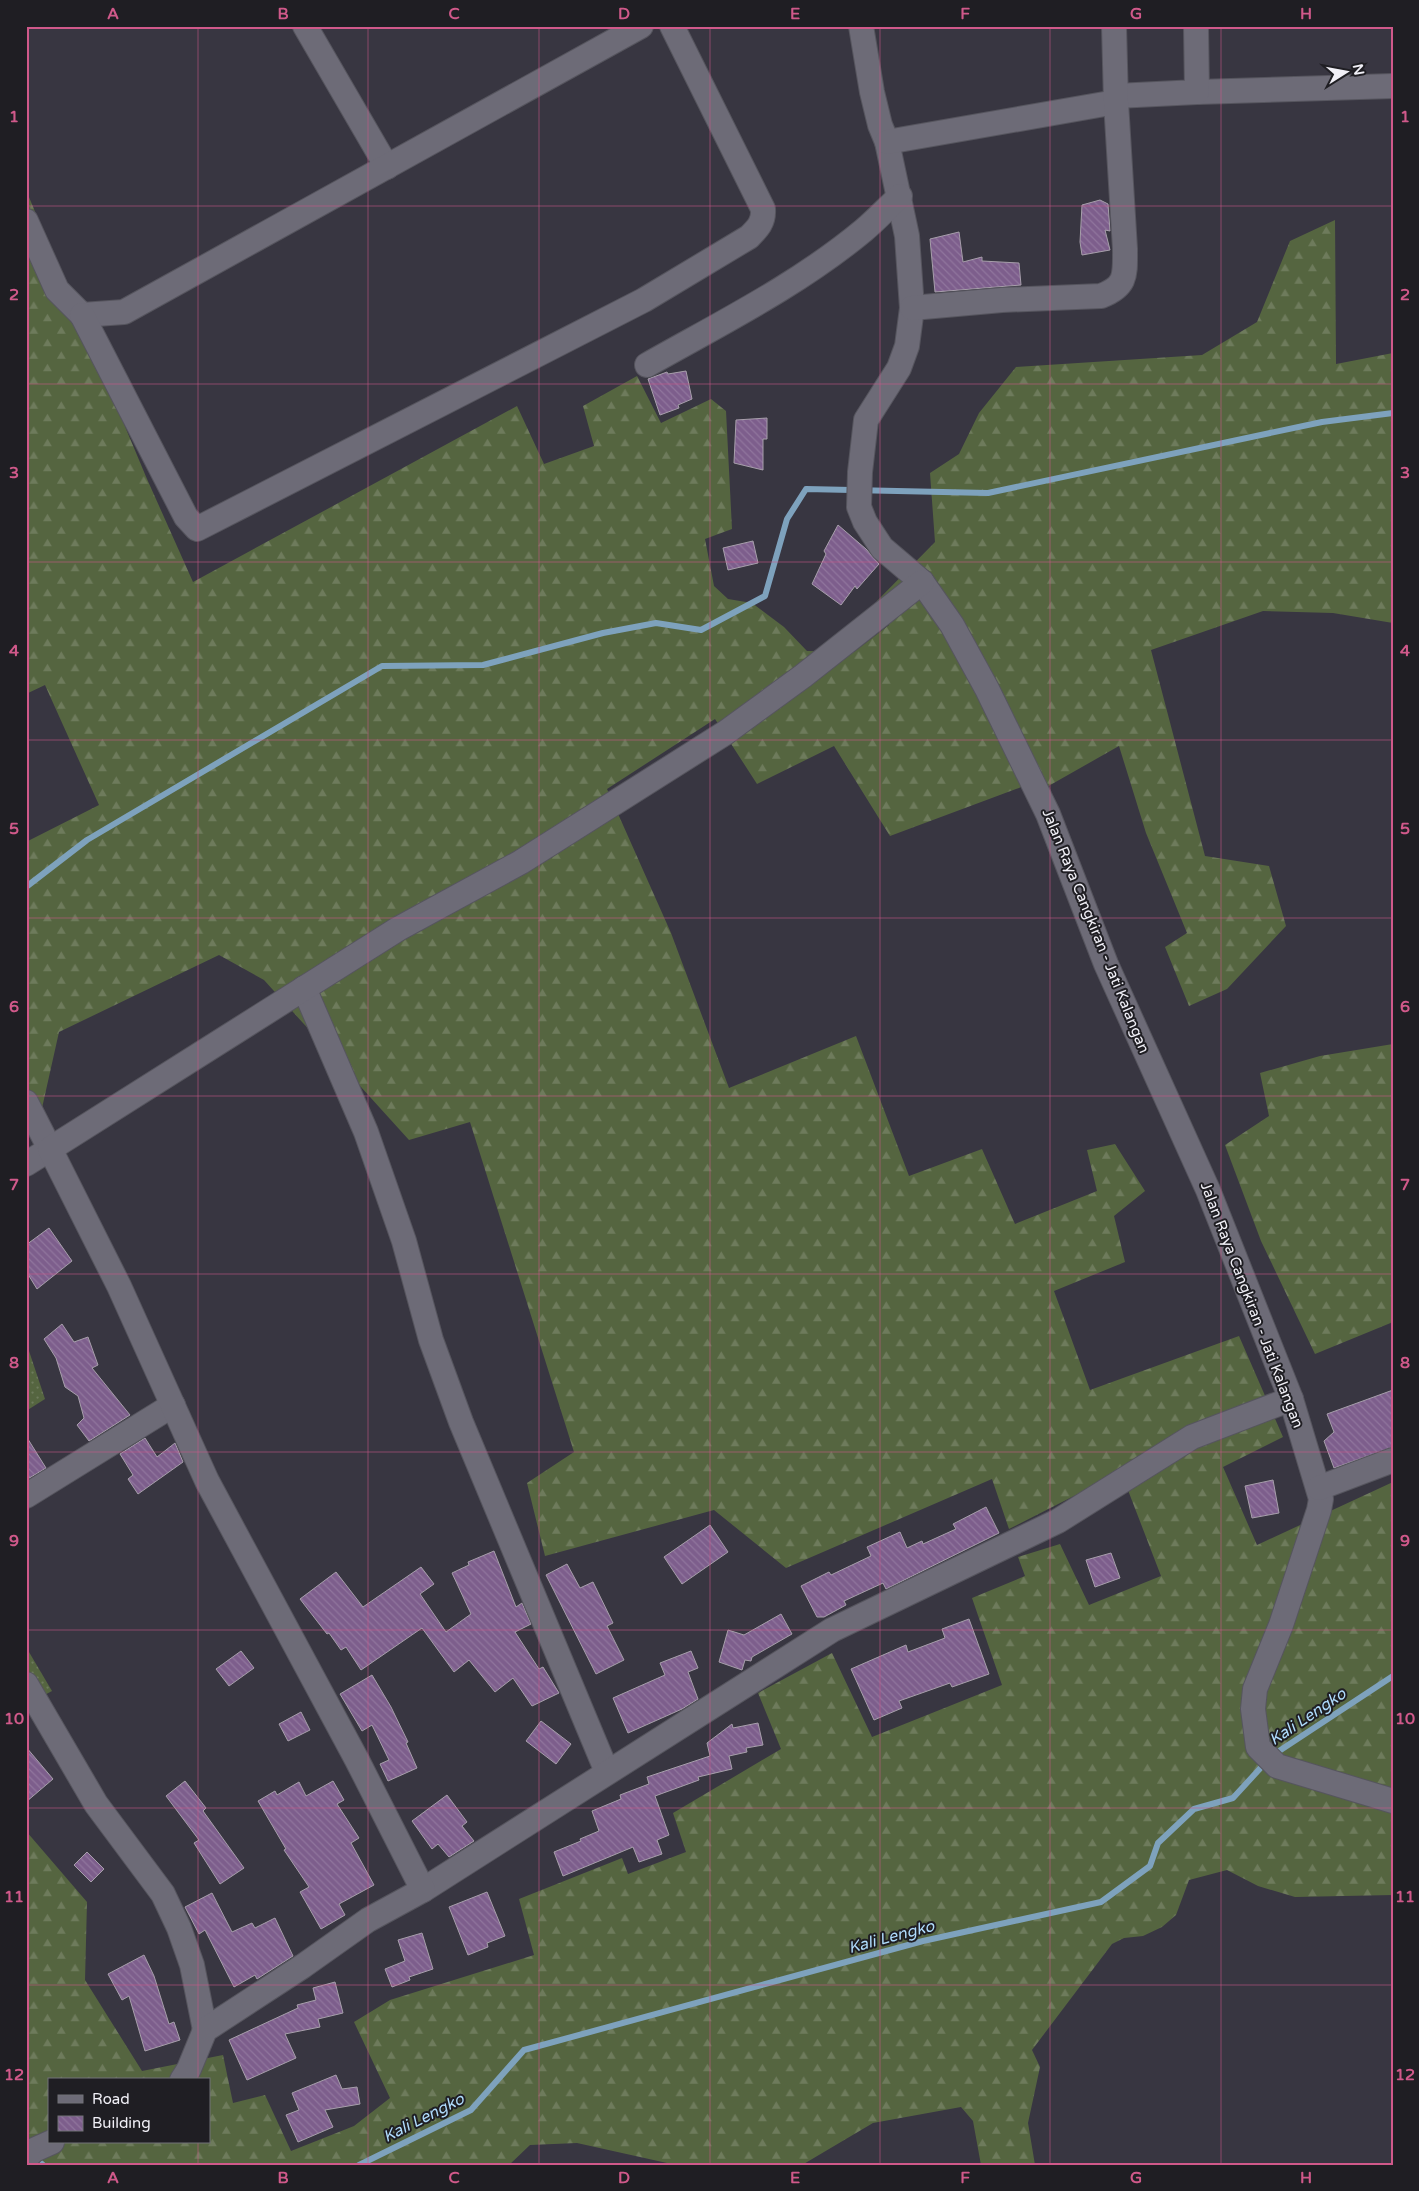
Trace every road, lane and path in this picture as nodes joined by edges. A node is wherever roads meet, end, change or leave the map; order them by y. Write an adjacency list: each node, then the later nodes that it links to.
1 (304, 26): 11 (street)
2 (641, 26): 11 (street)
3 (672, 26): 15 (street)
4 (861, 26): 10 (street, Jalan Raya Cangkiran - Jati Kalangan)
5 (1114, 26): 9 (street)
6 (1196, 26): 8 (street)
7 (1393, 86): 8 (street)
8 (1197, 92): 9 (street)
9 (1116, 99): 10 (street); 14 (street)
10 (887, 142): 12 (street, Jalan Raya Cangkiran - Jati Kalangan)
11 (387, 167): 15 (street)
12 (900, 196): 14 (street, Jalan Raya Cangkiran - Jati Kalangan); 16 (street)
13 (26, 221): 15 (street)
14 (912, 308): 17 (street, Jalan Raya Cangkiran - Jati Kalangan)
15 (82, 314)
16 (647, 365)
17 (922, 582): 18 (street); 22 (street, Jalan Raya Cangkiran - Jati Kalangan)
18 (304, 988): 20 (street); 28 (street)
19 (26, 1102): 20 (street)
20 (50, 1149): 21 (street); 23 (street)
21 (26, 1164)
22 (1291, 1399): 25 (street, Jalan Raya Cangkiran - Jati Kalangan); 28 (street)
23 (173, 1405): 26 (street); 30 (street)
24 (1393, 1460): 25 (street)
25 (1318, 1488): 29 (street, Jalan Raya Cangkiran - Jati Kalangan)
26 (26, 1496)
27 (26, 1684): 31 (street)
28 (607, 1772): 30 (street)
29 (1393, 1801)
30 (423, 1890): 31 (street)
31 (205, 2030): 32 (street)
32 (183, 2078)

